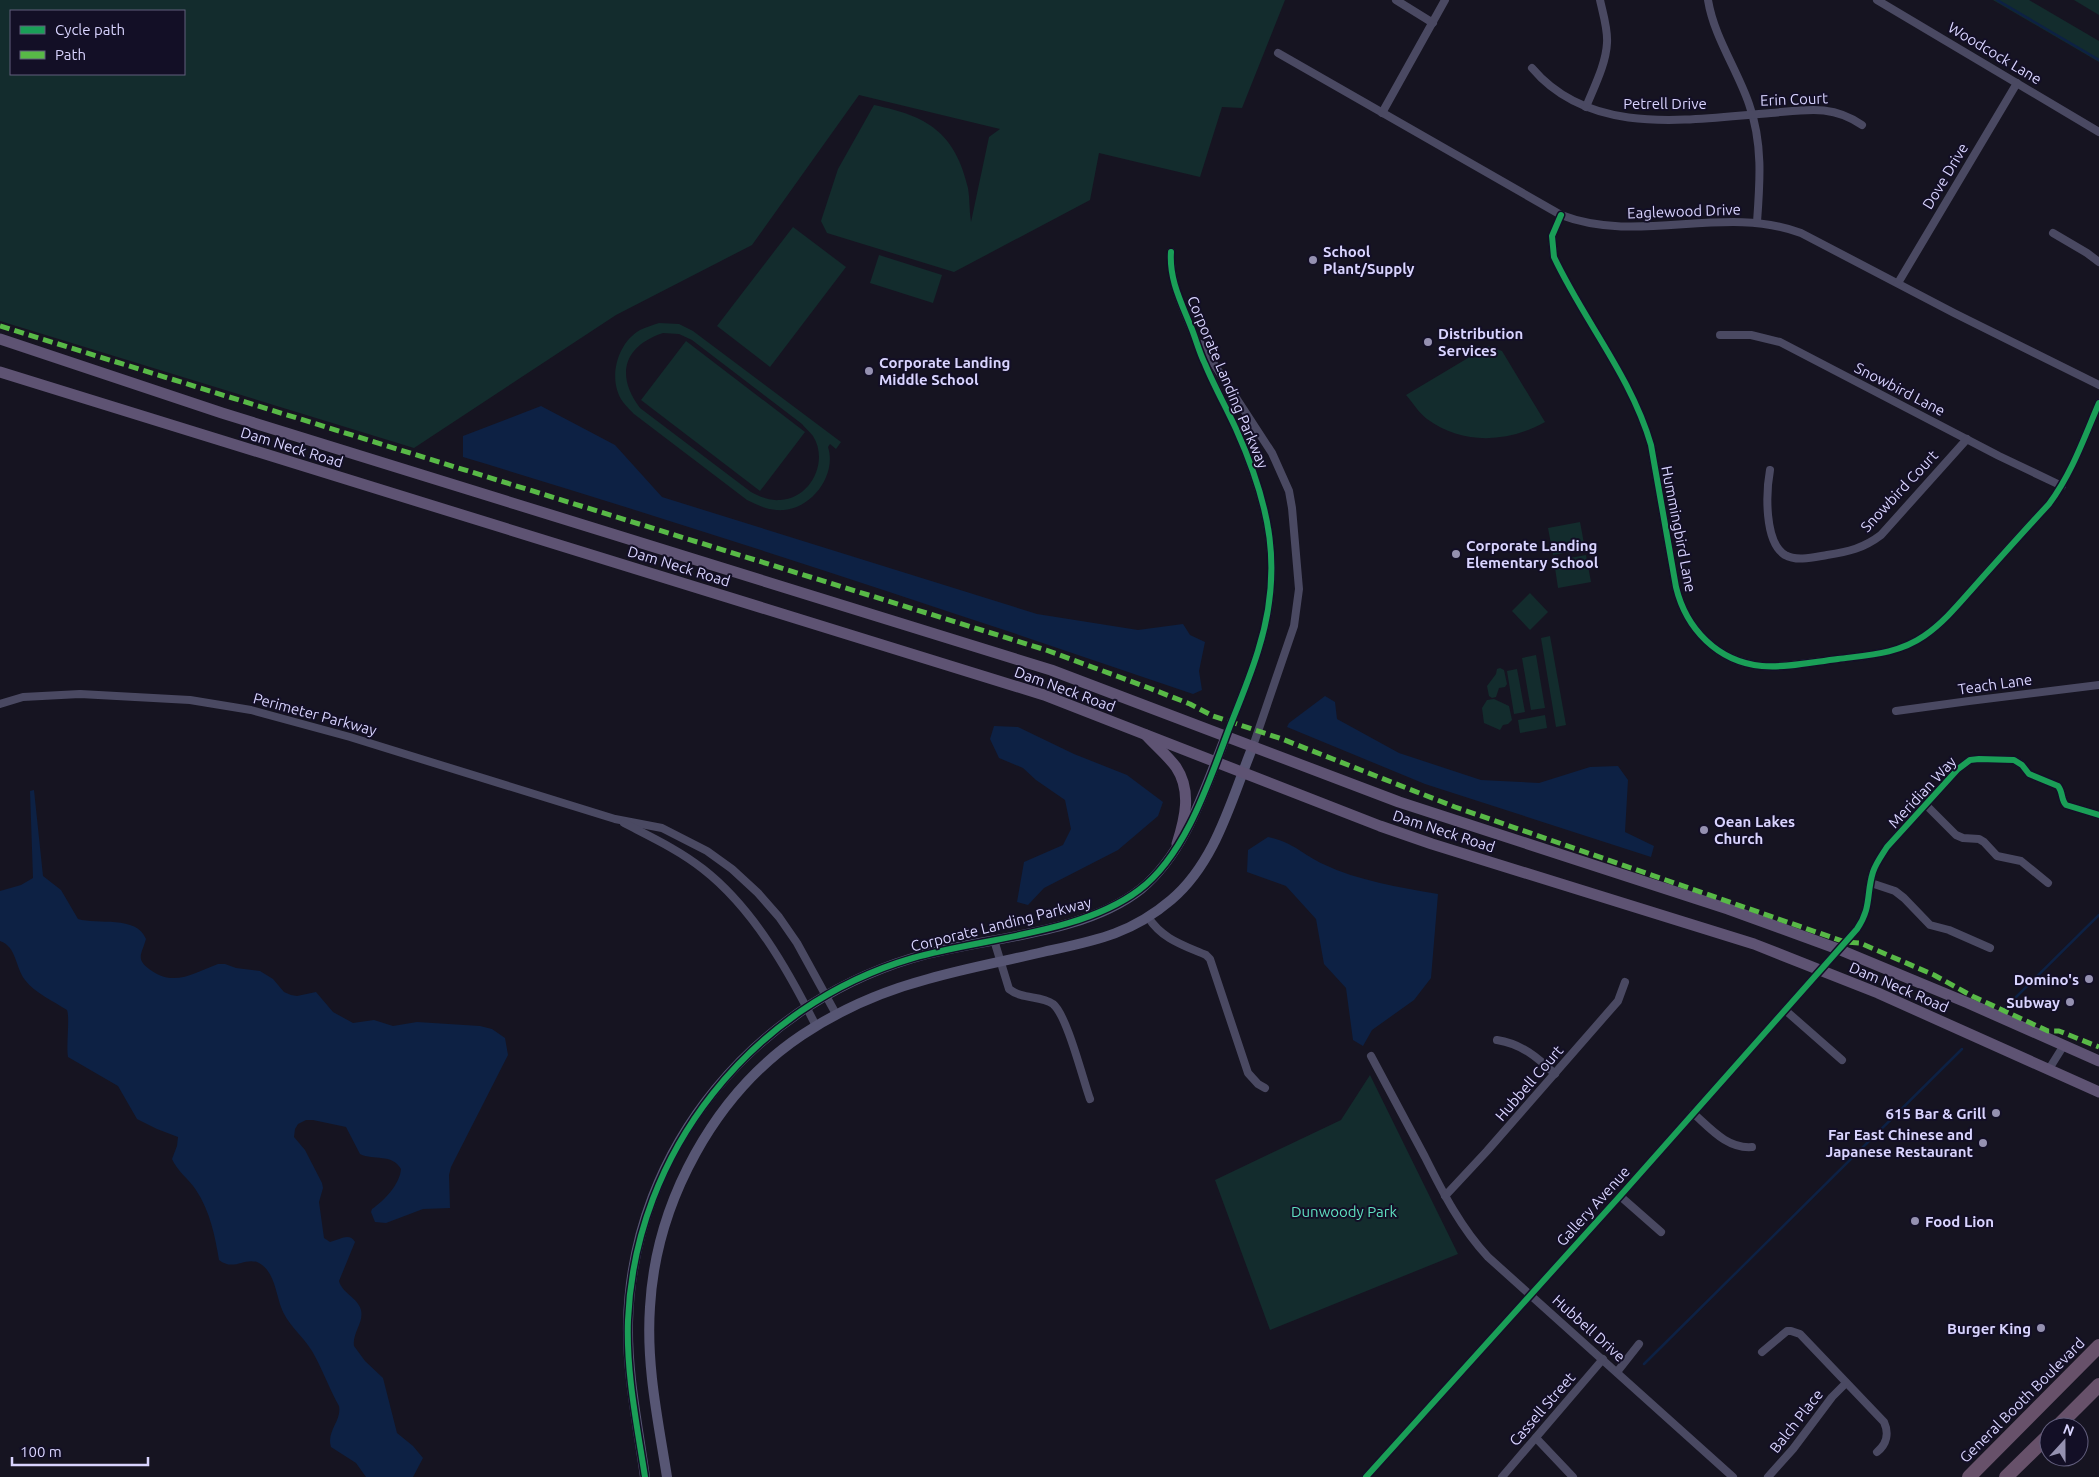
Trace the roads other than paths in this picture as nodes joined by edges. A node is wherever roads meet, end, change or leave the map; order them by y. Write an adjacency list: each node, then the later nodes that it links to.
1 (1396, 0): 6 (street)
2 (1445, 0): 6 (street)
3 (1600, 0): 10 (street)
4 (1708, 0): 12 (street)
5 (1877, 0): 9 (street, Woodcock Lane)
6 (1433, 23): 11 (street)
7 (1278, 53): 11 (street, Eaglewood Drive)
8 (1532, 68): 10 (street, Petrell Drive)
9 (2017, 83): 14 (street, Woodcock Lane); 20 (street, Dove Drive)
10 (1586, 107): 12 (street, Petrell Drive)
11 (1382, 113): 15 (street, Eaglewood Drive)
12 (1752, 114): 13 (street, Erin Court); 16 (street)
13 (1862, 125)
14 (2099, 132)
15 (1561, 215): 16 (street, Eaglewood Drive); 29 (street, Hummingbird Lane)
16 (1757, 222): 20 (street, Eaglewood Drive)
17 (2052, 233): 19 (street)
18 (1171, 252): 21 (street, Corporate Landing Parkway)
19 (2099, 262)
20 (1898, 283): 25 (street, Eaglewood Drive)
21 (1191, 327): 34 (street, Corporate Landing Parkway); 35 (street, Corporate Landing Parkway)
22 (1720, 335): 27 (street, Snowbird Lane)
23 (0, 339): 34 (main road, Dam Neck Road)
24 (0, 372): 33 (main road, Dam Neck Road)
25 (2099, 385)
26 (2099, 403): 29 (street, Hummingbird Lane)
27 (1967, 439): 28 (street, Snowbird Court); 29 (street, Snowbird Lane)
28 (1770, 470)
29 (2062, 486)
30 (2099, 685): 32 (street, Teach Lane)
31 (0, 704): 40 (street, Perimeter Parkway)
32 (1896, 712)
33 (1145, 734): 36 (main road, Dam Neck Road); 41 (main road)
34 (1226, 736): 35 (main road, Dam Neck Road); 36 (street, Corporate Landing Parkway)
35 (1252, 746): 37 (street, Corporate Landing Parkway); 47 (main road, Dam Neck Road)
36 (1216, 762): 37 (main road, Dam Neck Road); 41 (street, Corporate Landing Parkway)
37 (1242, 772): 44 (street, Corporate Landing Parkway); 49 (main road, Dam Neck Road)
38 (1926, 805): 39 (street, Meridian Way); 42 (street, Meridian Way); 43 (street)
39 (2099, 815)
40 (615, 819): 51 (street, Perimeter Parkway); 52 (street, Perimeter Parkway)
41 (1177, 844): 45 (street, Corporate Landing Parkway)
42 (1871, 883): 46 (street); 47 (street, Meridian Way)
43 (2048, 883)
44 (1148, 917): 48 (street, Corporate Landing Parkway); 63 (street)
45 (994, 940): 48 (street); 51 (street, Corporate Landing Parkway)
46 (1990, 948)
47 (1838, 950): 49 (street, Gallery Avenue); 57 (main road, Dam Neck Road)
48 (1001, 962): 54 (street, Corporate Landing Parkway); 65 (street)
49 (1820, 970): 53 (street, Gallery Avenue); 61 (main road, Dam Neck Road)
50 (1625, 982): 62 (street, Hubbell Court)
51 (827, 995): 52 (street, Corporate Landing Parkway); 54 (street, Perimeter Parkway)
52 (806, 1006): 55 (street, Perimeter Parkway); 83 (street, Corporate Landing Parkway)
53 (1785, 1010): 59 (street); 66 (street, Gallery Avenue)
54 (836, 1014): 55 (street, Corporate Landing Parkway)
55 (816, 1026): 84 (street, Corporate Landing Parkway)
56 (1497, 1040): 62 (street)
57 (2064, 1045): 60 (main road, Dam Neck Road); 61 (street)
58 (1371, 1056): 68 (street, Hubbell Drive)
59 (1842, 1060)
60 (2099, 1061)
61 (2049, 1069): 64 (main road, Dam Neck Road)
62 (1555, 1074): 68 (street, Hubbell Court)
63 (1265, 1088)
64 (2099, 1092)
65 (1090, 1099)
66 (1693, 1113): 67 (street); 69 (street, Gallery Avenue)
67 (1752, 1147)
68 (1445, 1196): 71 (street, Hubbell Drive)
69 (1620, 1196): 70 (street); 71 (street, Gallery Avenue)
70 (1661, 1232)
71 (1530, 1294): 75 (street, Hubbell Drive); 85 (street, Gallery Avenue)
72 (1639, 1344): 76 (street)
73 (2099, 1346): 90 (highway, General Booth Boulevard)
74 (1762, 1352): 77 (street)
75 (1603, 1360): 76 (street, Hubbell Drive); 80 (street, Cassell Street)
76 (1617, 1372): 88 (street, Hubbell Drive)
77 (1846, 1383): 82 (street); 89 (street, Balch Place)
78 (2099, 1385): 79 (highway)
79 (2067, 1417)
80 (1536, 1438): 86 (street, Cassell Street); 87 (street)
81 (2039, 1445): 91 (highway)
82 (1877, 1452)
83 (646, 1477)
84 (667, 1477)
85 (1366, 1477)
86 (1502, 1477)
87 (1573, 1477)
88 (1734, 1477)
89 (1768, 1477)
90 (1968, 1477)
91 (2006, 1477)

